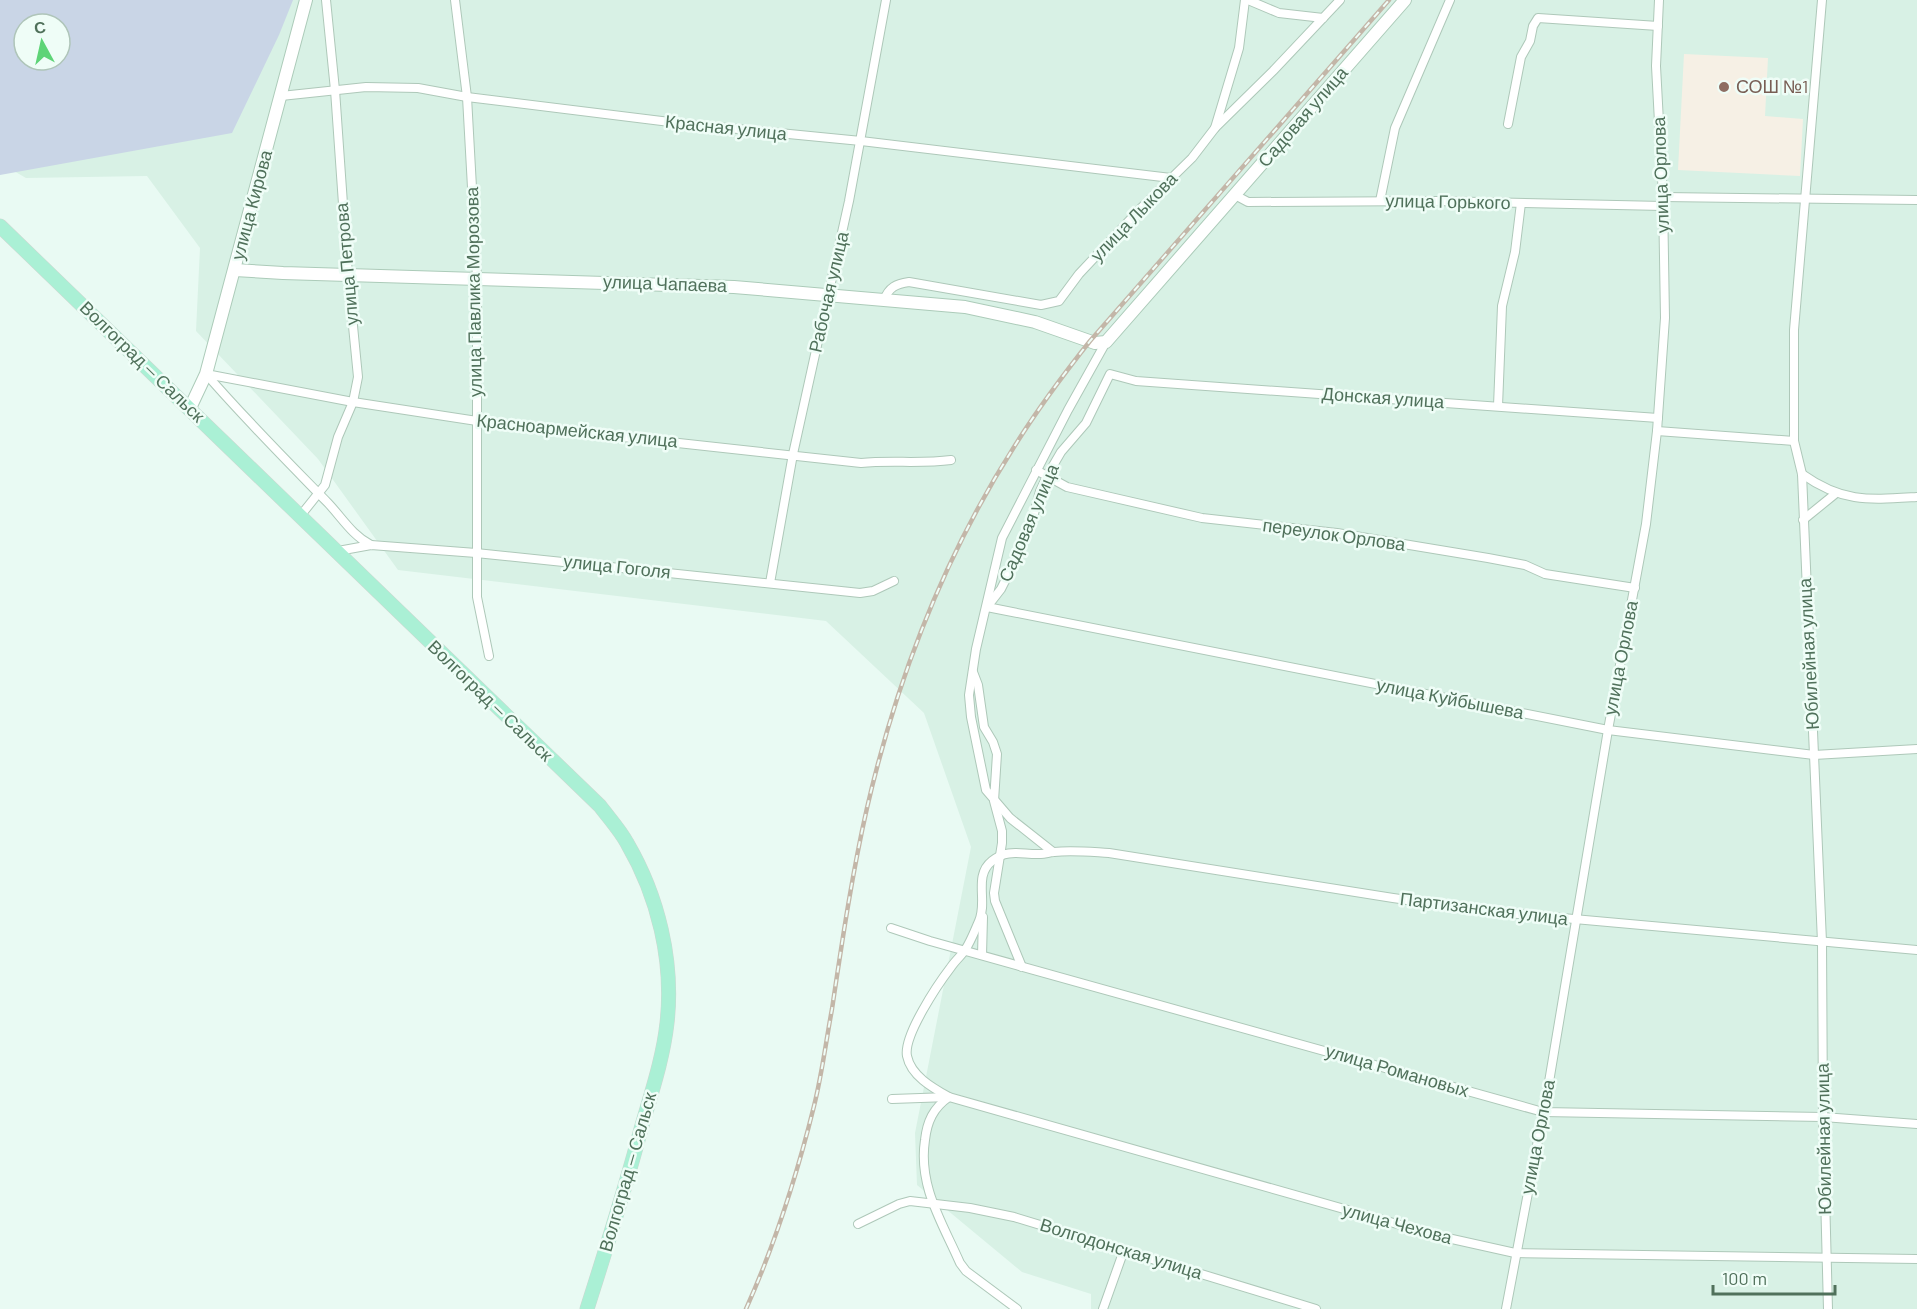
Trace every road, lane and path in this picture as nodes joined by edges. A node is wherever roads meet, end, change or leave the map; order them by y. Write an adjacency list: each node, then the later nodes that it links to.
1 (306, 0): 14 (street, улица Кирова)
2 (326, 0): 13 (street, улица Петрова)
3 (455, 0): 15 (street, улица Павлика Морозова)
4 (886, 0): 18 (street, Рабочая улица)
5 (1247, 0): 11 (street); 17 (street)
6 (1340, 0): 11 (street, улица Лыкова)
7 (1405, 0): 20 (street, Садовая улица)
8 (1450, 0): 23 (street)
9 (1659, 0): 12 (street, улица Орлова)
10 (1822, 0): 21 (street, Юбилейная улица)
11 (1323, 18): 17 (street, улица Лыкова)
12 (1658, 26): 16 (street); 24 (street, улица Орлова)
13 (335, 90): 14 (street, Красная улица); 15 (street, Красная улица); 28 (street, улица Петрова)
14 (281, 96): 27 (street, улица Кирова)
15 (467, 97): 18 (street, Красная улица); 29 (street, улица Павлика Морозова)
16 (1508, 124)
17 (1215, 128): 19 (street, улица Лыкова)
18 (861, 141): 19 (street, Красная улица); 30 (street, Рабочая улица)
19 (1170, 178): 31 (street, улица Лыкова)
20 (1235, 195): 23 (street, улица Горького); 32 (street, Садовая улица)
21 (1806, 199): 22 (street, улица Горького); 24 (street, улица Горького); 41 (street, Юбилейная улица)
22 (1917, 200)
23 (1380, 201): 25 (street, улица Горького)
24 (1663, 202): 25 (street, улица Горького); 38 (street, улица Орлова)
25 (1521, 203): 36 (street)
26 (0, 226): 37 (main road, Волгоград — Сальск)
27 (235, 270): 28 (street, улица Чапаева); 33 (street, улица Кирова)
28 (348, 275): 29 (street, улица Чапаева); 35 (street, улица Петрова)
29 (477, 278): 30 (street, улица Чапаева); 39 (street, улица Павлика Морозова)
30 (828, 295): 31 (street, улица Чапаева); 42 (street, Рабочая улица)
31 (884, 300): 32 (street, улица Чапаева)
32 (1106, 342): 44 (street, Садовая улица)
33 (206, 374): 35 (street, Красноармейская улица); 37 (street, улица Кирова); 48 (street)
34 (1110, 374): 36 (street, Донская улица); 46 (street, Садовая улица)
35 (354, 402): 39 (street, Красноармейская улица); 48 (street, улица Петрова)
36 (1497, 406): 38 (street, Донская улица)
37 (190, 408): 50 (main road, Волгоград — Сальск)
38 (1658, 418): 40 (street, улица Орлова)
39 (477, 421): 42 (street, Красноармейская улица); 54 (street, улица Павлика Морозова)
40 (1657, 431): 41 (street); 57 (street, улица Орлова)
41 (1794, 441): 45 (street, Юбилейная улица)
42 (793, 454): 43 (street, Красноармейская улица); 56 (street, Рабочая улица)
43 (951, 460)
44 (1036, 470): 46 (street, переулок Орлова); 58 (street, Садовая улица)
45 (1802, 474): 47 (street); 51 (street, Юбилейная улица)
46 (1047, 476): 57 (street, переулок Орлова); 58 (street, Садовая улица)
47 (1835, 494): 49 (street); 51 (street)
48 (319, 495): 50 (street, улица Петрова); 52 (street)
49 (1917, 497)
50 (301, 515): 53 (main road, Волгоград — Сальск)
51 (1803, 520): 63 (street, Юбилейная улица)
52 (371, 545): 53 (street, улица Гоголя); 54 (street, улица Гоголя)
53 (338, 551): 86 (main road, Волгоград — Сальск)
54 (476, 554): 56 (street, улица Гоголя); 59 (street, улица Павлика Морозова)
55 (894, 581): 56 (street, улица Гоголя)
56 (770, 583)
57 (1635, 588): 61 (street, улица Орлова)
58 (987, 607): 60 (street); 61 (street, улица Куйбышева)
59 (489, 656)
60 (972, 669): 64 (street); 64 (street)
61 (1608, 730): 63 (street, улица Куйбышева); 68 (street, улица Орлова)
62 (1917, 749): 63 (street, улица Куйбышева)
63 (1814, 755): 70 (street, Юбилейная улица)
64 (994, 801): 65 (street); 66 (street)
65 (1053, 852): 66 (street, Партизанская улица); 68 (street, Партизанская улица)
66 (1001, 856): 67 (street); 74 (street)
67 (983, 913): 72 (street); 73 (street)
68 (1576, 920): 70 (street, Партизанская улица); 77 (street, улица Орлова)
69 (891, 928): 72 (street, улица Романовых)
70 (1822, 942): 71 (street, Партизанская улица); 78 (street, Юбилейная улица)
71 (1917, 950)
72 (965, 951): 73 (street, улица Романовых); 75 (street)
73 (982, 955): 74 (street, улица Романовых)
74 (1022, 966): 77 (street, улица Романовых)
75 (948, 1097): 76 (street, улица Чехова); 80 (street); 83 (street, улица Чехова)
76 (892, 1099)
77 (1543, 1112): 78 (street, улица Романовых); 83 (street, улица Орлова)
78 (1823, 1118): 79 (street, улица Романовых); 84 (street, Юбилейная улица)
79 (1917, 1124)
80 (933, 1203): 81 (street, Волгодонская улица); 82 (street, Волгодонская улица); 87 (street)
81 (858, 1224)
82 (1124, 1250): 88 (street); 89 (street, Волгодонская улица)
83 (1515, 1254): 84 (street, улица Чехова); 90 (street, улица Орлова)
84 (1827, 1258): 85 (street, улица Чехова); 91 (street, Юбилейная улица)
85 (1917, 1259)
86 (587, 1309)
87 (1017, 1309)
88 (1103, 1309)
89 (1316, 1309)
90 (1506, 1309)
91 (1828, 1309)

